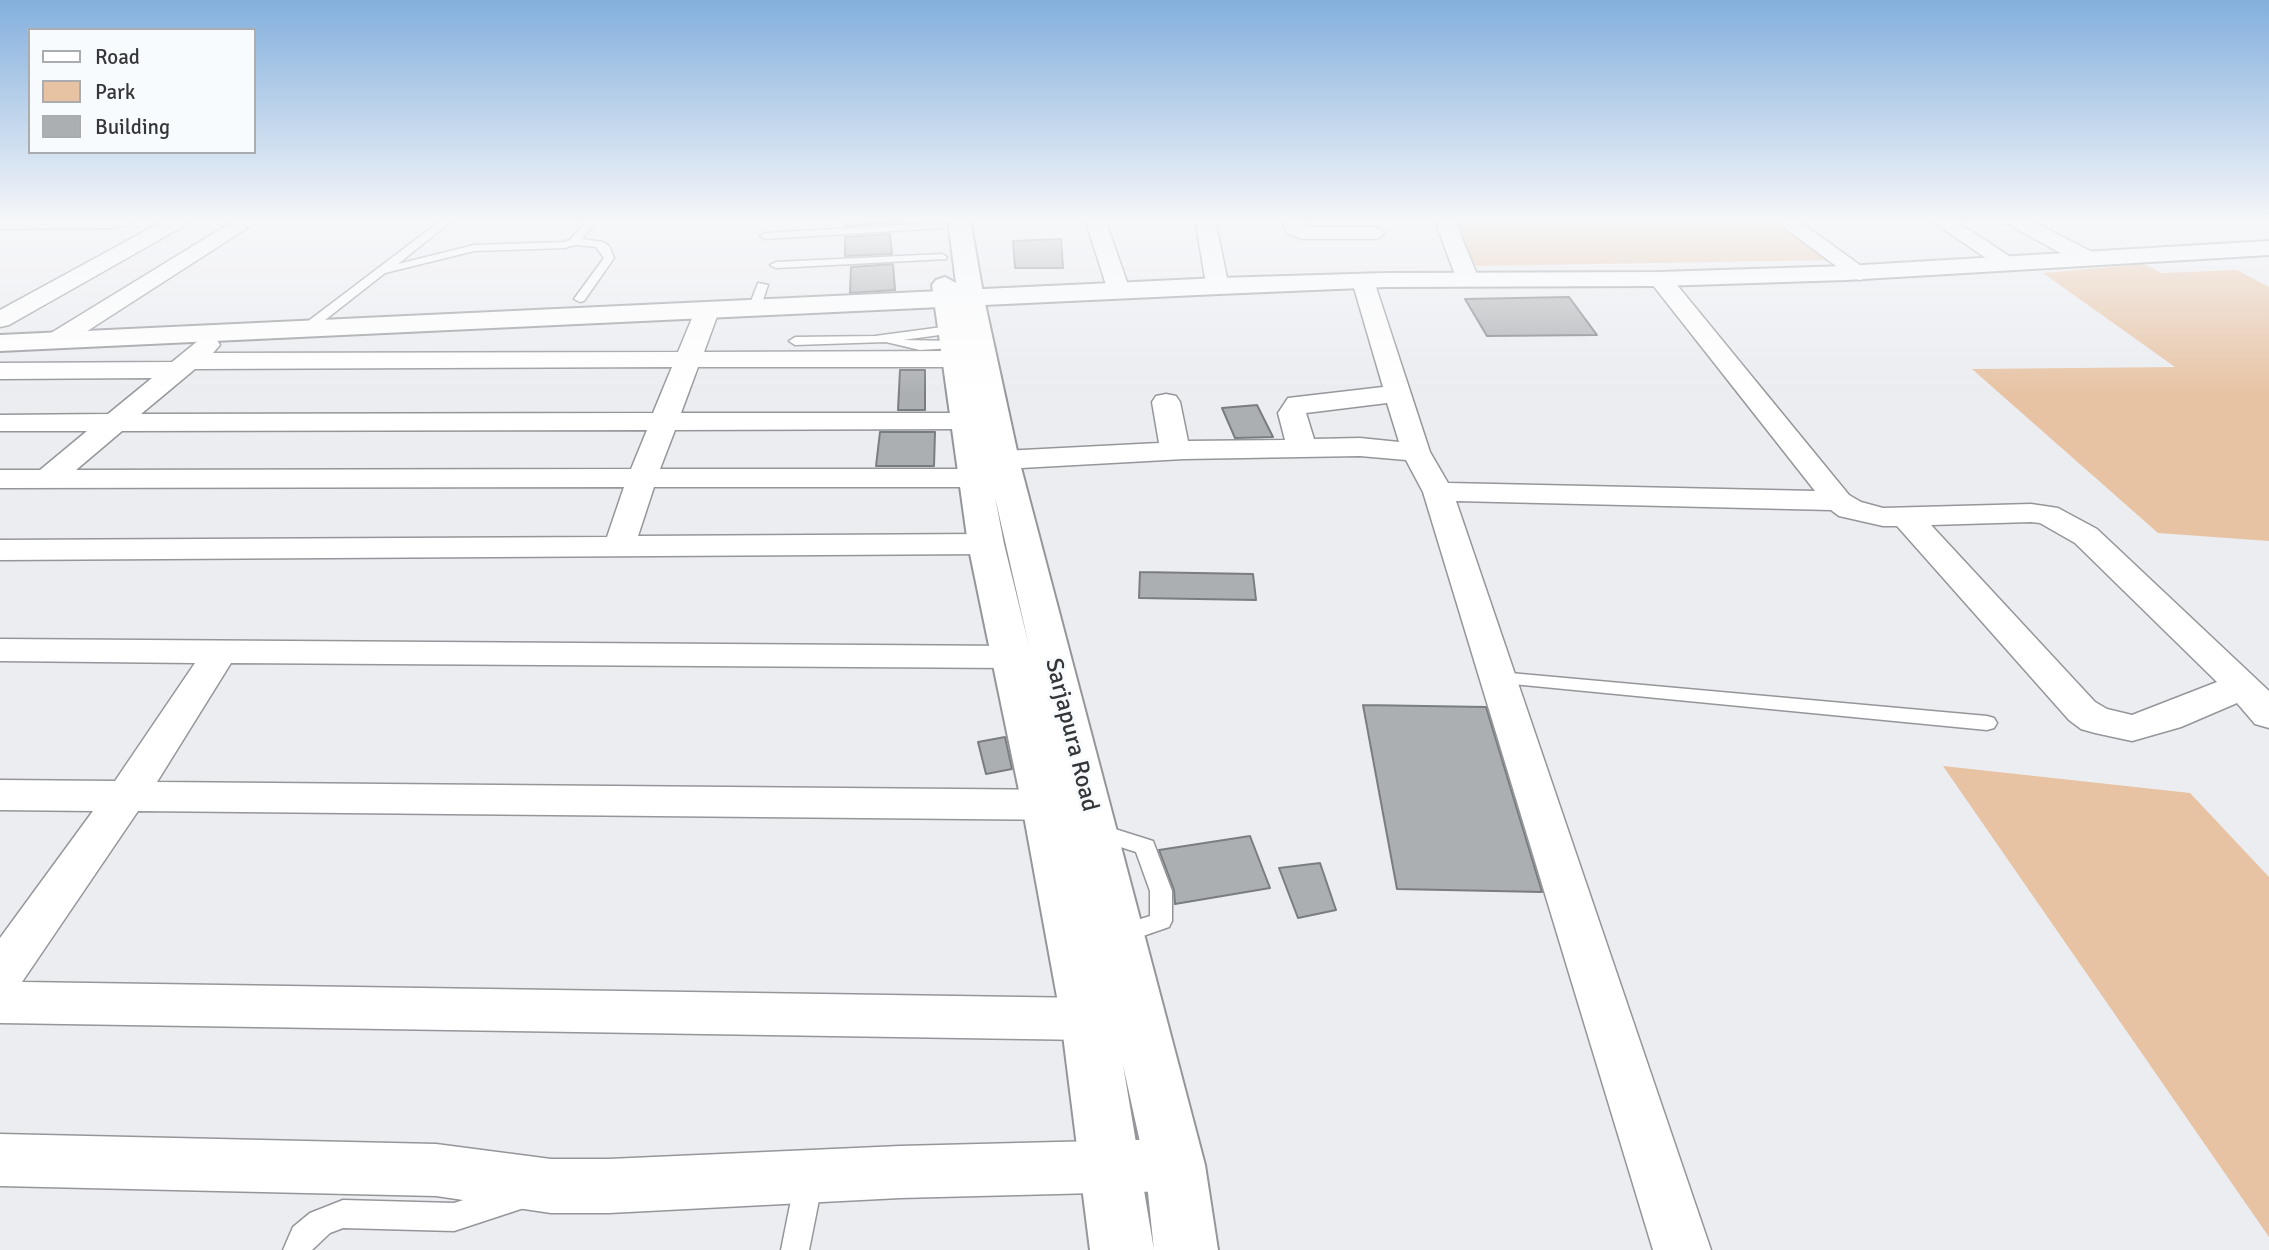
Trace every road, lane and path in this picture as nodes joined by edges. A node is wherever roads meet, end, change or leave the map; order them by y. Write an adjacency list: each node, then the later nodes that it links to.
1 (77, 277): 19 (street)
2 (157, 277): 22 (street)
3 (376, 277): 20 (lane)
4 (595, 277): 16 (lane)
5 (947, 277): 18 (main road, Sarjapura Road)
6 (951, 277): 18 (main road, Sarjapura Road)
7 (1114, 277): 15 (street)
8 (1217, 277): 18 (main road)
9 (1220, 277): 13 (main road)
10 (1378, 277): 28 (street)
11 (1641, 277): 14 (main road)
12 (1696, 277): 14 (main road)
13 (1216, 278): 15 (main road)
14 (1660, 279): 42 (street)
15 (1117, 285): 18 (main road)
16 (580, 299)
17 (713, 308): 18 (main road); 20 (main road); 25 (street)
18 (956, 316): 23 (lane); 25 (street); 32 (main road, Sarjapura Road); 37 (main road, Sarjapura Road)
19 (0, 320)
20 (307, 328): 21 (main road)
21 (220, 334): 22 (main road); 26 (street)
22 (55, 341): 24 (main road)
23 (795, 341)
24 (0, 343)
25 (687, 361): 26 (street); 30 (street)
26 (185, 365): 27 (street); 31 (street)
27 (0, 371)
28 (1397, 394): 34 (street); 36 (street)
29 (1166, 402): 35 (street)
30 (664, 420): 31 (street); 32 (street); 38 (street)
31 (118, 421): 33 (street); 40 (street)
32 (966, 421): 37 (main road, Sarjapura Road)
33 (0, 423)
34 (1302, 448): 35 (street); 36 (street)
35 (1175, 450): 37 (street)
36 (1416, 452): 41 (street)
37 (989, 469): 38 (street); 44 (main road, Sarjapura Road); 57 (main road, Sarjapura Road)
38 (642, 478): 40 (street); 45 (street)
39 (0, 479): 40 (street)
40 (47, 479)
41 (1438, 492): 42 (street); 50 (street)
42 (1838, 501): 43 (street)
43 (1905, 516): 51 (street); 51 (street)
44 (986, 544): 45 (street); 49 (main road, Sarjapura Road)
45 (619, 547): 46 (street)
46 (0, 550)
47 (0, 650): 48 (street)
48 (220, 652): 49 (street); 54 (street)
49 (1013, 657): 56 (main road, Sarjapura Road)
50 (1499, 678): 53 (lane); 70 (street)
51 (2243, 686): 52 (street)
52 (2269, 715)
53 (1987, 723)
54 (128, 794): 55 (street); 56 (street); 58 (street)
55 (0, 795)
56 (1045, 805): 57 (street); 60 (main road, Sarjapura Road)
57 (1091, 817): 63 (main road, Sarjapura Road)
58 (0, 975)
59 (0, 1002): 60 (street)
60 (1088, 1019): 62 (main road, Sarjapura Road)
61 (0, 1160): 65 (street)
62 (1110, 1165): 63 (street); 64 (street); 68 (main road, Sarjapura Road)
63 (1175, 1165): 69 (main road, Sarjapura Road)
64 (810, 1176): 65 (street); 67 (lane)
65 (551, 1186): 66 (lane)
66 (297, 1250)
67 (795, 1250)
68 (1122, 1250)
69 (1186, 1250)
70 (1682, 1250)

